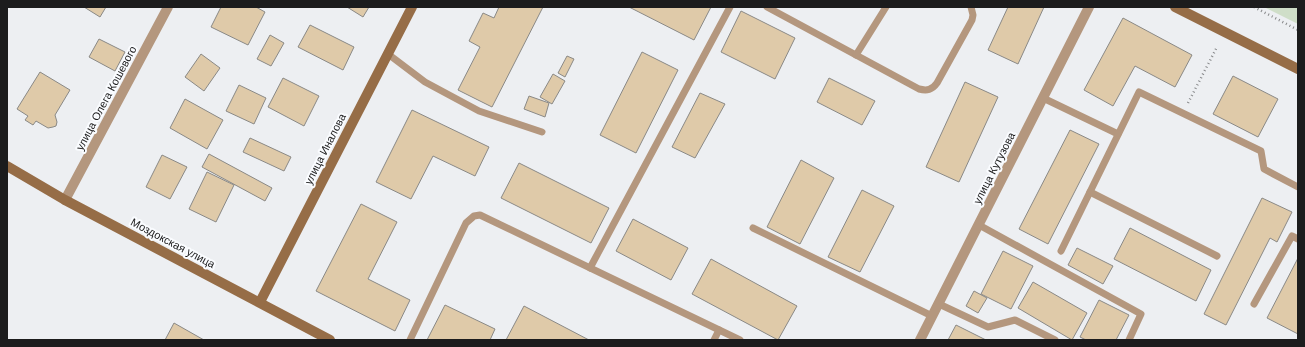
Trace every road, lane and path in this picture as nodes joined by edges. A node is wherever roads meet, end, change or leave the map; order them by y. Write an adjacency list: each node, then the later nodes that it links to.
1 (168, 7): 22 (street, улица Олега Кошевого)
2 (412, 7): 12 (street, улица Иналова)
3 (730, 7): 28 (lane)
4 (767, 7): 13 (lane)
5 (886, 7): 13 (lane)
6 (972, 7): 13 (lane)
7 (1089, 7): 15 (street, улица Кутузова)
8 (1175, 7): 14 (street)
9 (1254, 7): 10 (path)
10 (1298, 30)
11 (1217, 47): 16 (path)
12 (388, 54): 17 (lane); 29 (street, улица Иналова)
13 (856, 54)
14 (1298, 69)
15 (1043, 98): 18 (lane); 23 (street, улица Кутузова)
16 (1183, 113): 18 (lane); 20 (lane)
17 (542, 132)
18 (1118, 134): 21 (lane)
19 (7, 166): 22 (street, Моздокская улица)
20 (1298, 187)
21 (1090, 192): 26 (lane); 27 (lane)
22 (64, 200): 29 (street, Моздокская улица)
23 (979, 225): 30 (street, улица Кутузова); 40 (lane)
24 (753, 228): 32 (lane)
25 (1298, 239): 31 (lane)
26 (1061, 251)
27 (1218, 256)
28 (590, 268): 33 (lane); 35 (lane)
29 (260, 302): 34 (street, Моздокская улица)
30 (939, 304): 32 (street, улица Кутузова); 39 (lane)
31 (1254, 304)
32 (932, 316): 38 (street, улица Кутузова)
33 (719, 330): 36 (lane); 37 (lane)
34 (330, 340)
35 (410, 340)
36 (714, 340)
37 (740, 340)
38 (920, 340)
39 (1055, 340)
40 (1129, 340)

